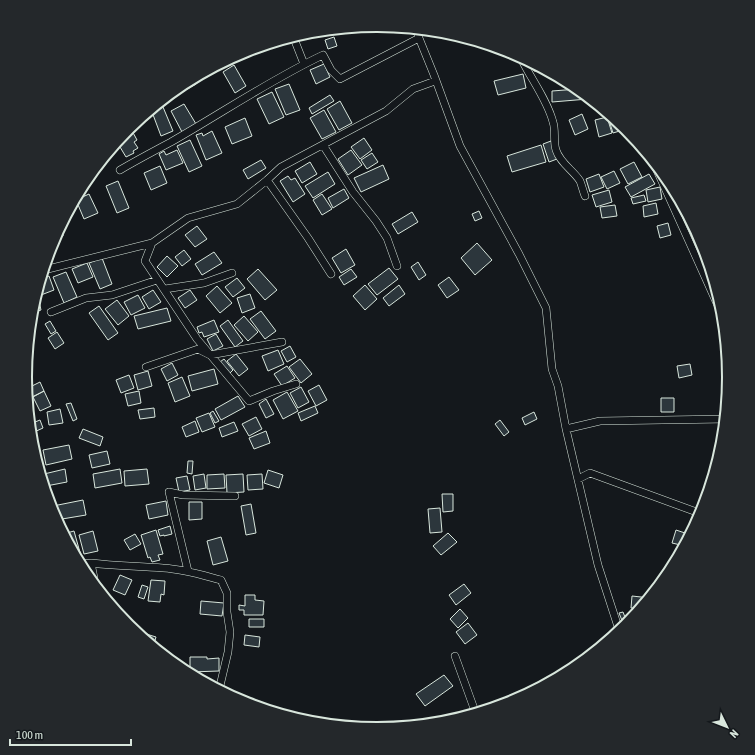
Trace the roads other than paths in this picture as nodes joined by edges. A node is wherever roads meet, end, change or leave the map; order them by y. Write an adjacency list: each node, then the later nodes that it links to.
1 (418, 35): 2 (street)
2 (419, 38): 4 (street); 6 (street)
3 (295, 42): 4 (street)
4 (304, 64): 8 (street)
5 (524, 65): 11 (street)
6 (436, 81): 7 (street); 26 (street)
7 (323, 145): 9 (street); 13 (street)
8 (120, 170)
9 (267, 180): 12 (street); 16 (street)
10 (662, 182): 19 (street)
11 (585, 196)
12 (152, 242): 14 (street); 17 (street)
13 (397, 266)
14 (49, 269)
15 (232, 272): 18 (street)
16 (331, 274)
17 (157, 280): 18 (street); 20 (street)
18 (165, 289): 22 (street)
19 (712, 292)
20 (51, 312)
21 (282, 342): 22 (street)
22 (210, 355): 23 (street); 24 (street)
23 (146, 367)
24 (296, 384)
25 (720, 419): 26 (street)
26 (566, 429): 27 (street)
27 (578, 480): 29 (street); 34 (street)
28 (235, 496): 32 (street)
29 (696, 512)
30 (86, 563): 31 (street)
31 (92, 563): 32 (street); 33 (street)
32 (188, 572): 36 (street)
33 (93, 574)
34 (618, 626)
35 (455, 656): 37 (street)
36 (220, 684)
37 (474, 709)

